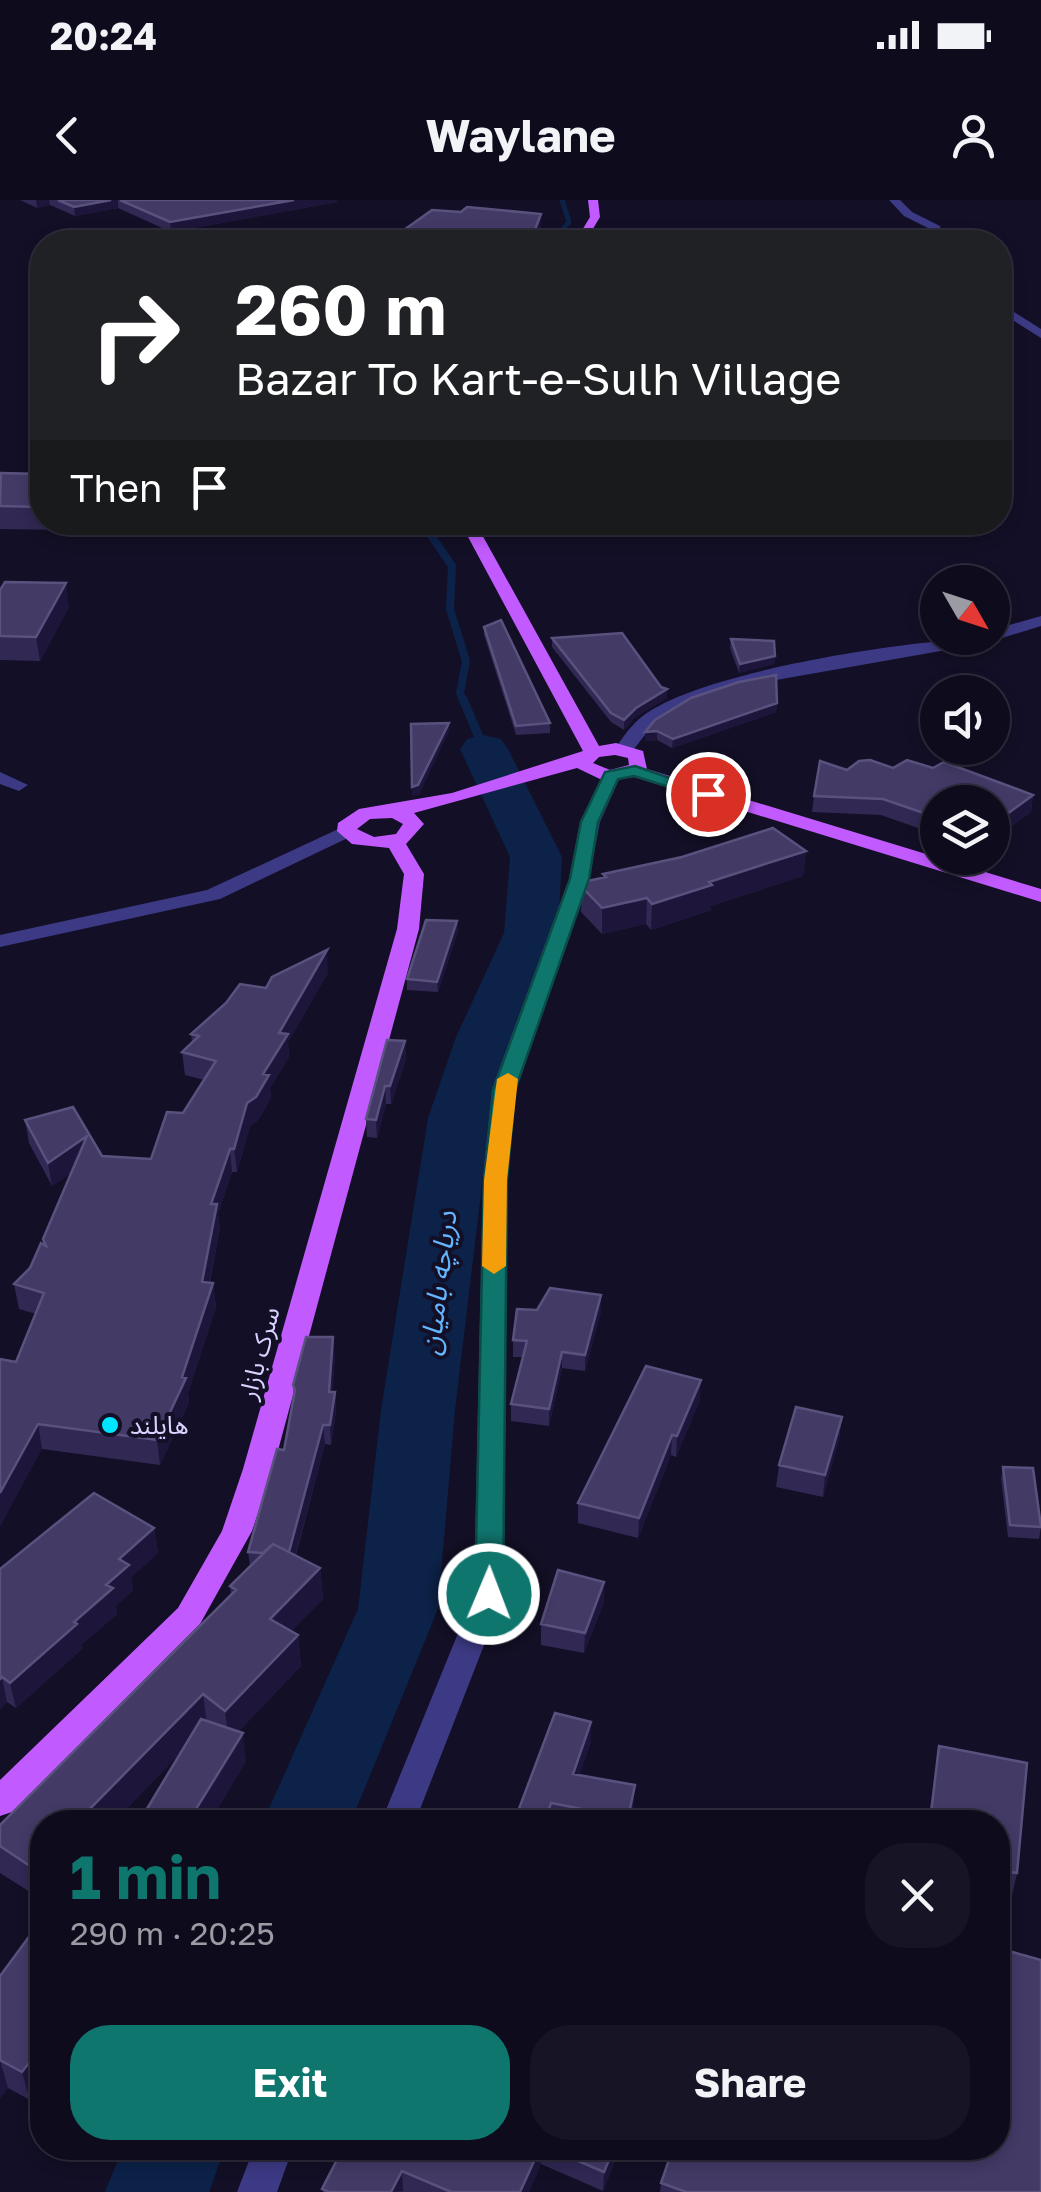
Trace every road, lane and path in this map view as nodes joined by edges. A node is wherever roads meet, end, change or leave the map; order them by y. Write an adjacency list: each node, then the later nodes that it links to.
1 (594, 200): 3 (main road)
2 (894, 200): 4 (street)
3 (589, 230)
4 (936, 230)
5 (1012, 315): 6 (street)
6 (1041, 334)
7 (474, 535): 12 (main road)
8 (1041, 621): 9 (street)
9 (1010, 631)
10 (920, 650): 11 (street)
11 (624, 750): 12 (main road); 12 (main road)
12 (602, 766): 13 (main road); 15 (main road); 18 (street)
13 (399, 824): 14 (main road); 14 (main road); 17 (main road, سرک بازار)
14 (347, 831): 16 (street)
15 (1041, 896)
16 (0, 941)
17 (0, 1802)
18 (403, 1810)
19 (269, 2160): 20 (street)
20 (257, 2192)

